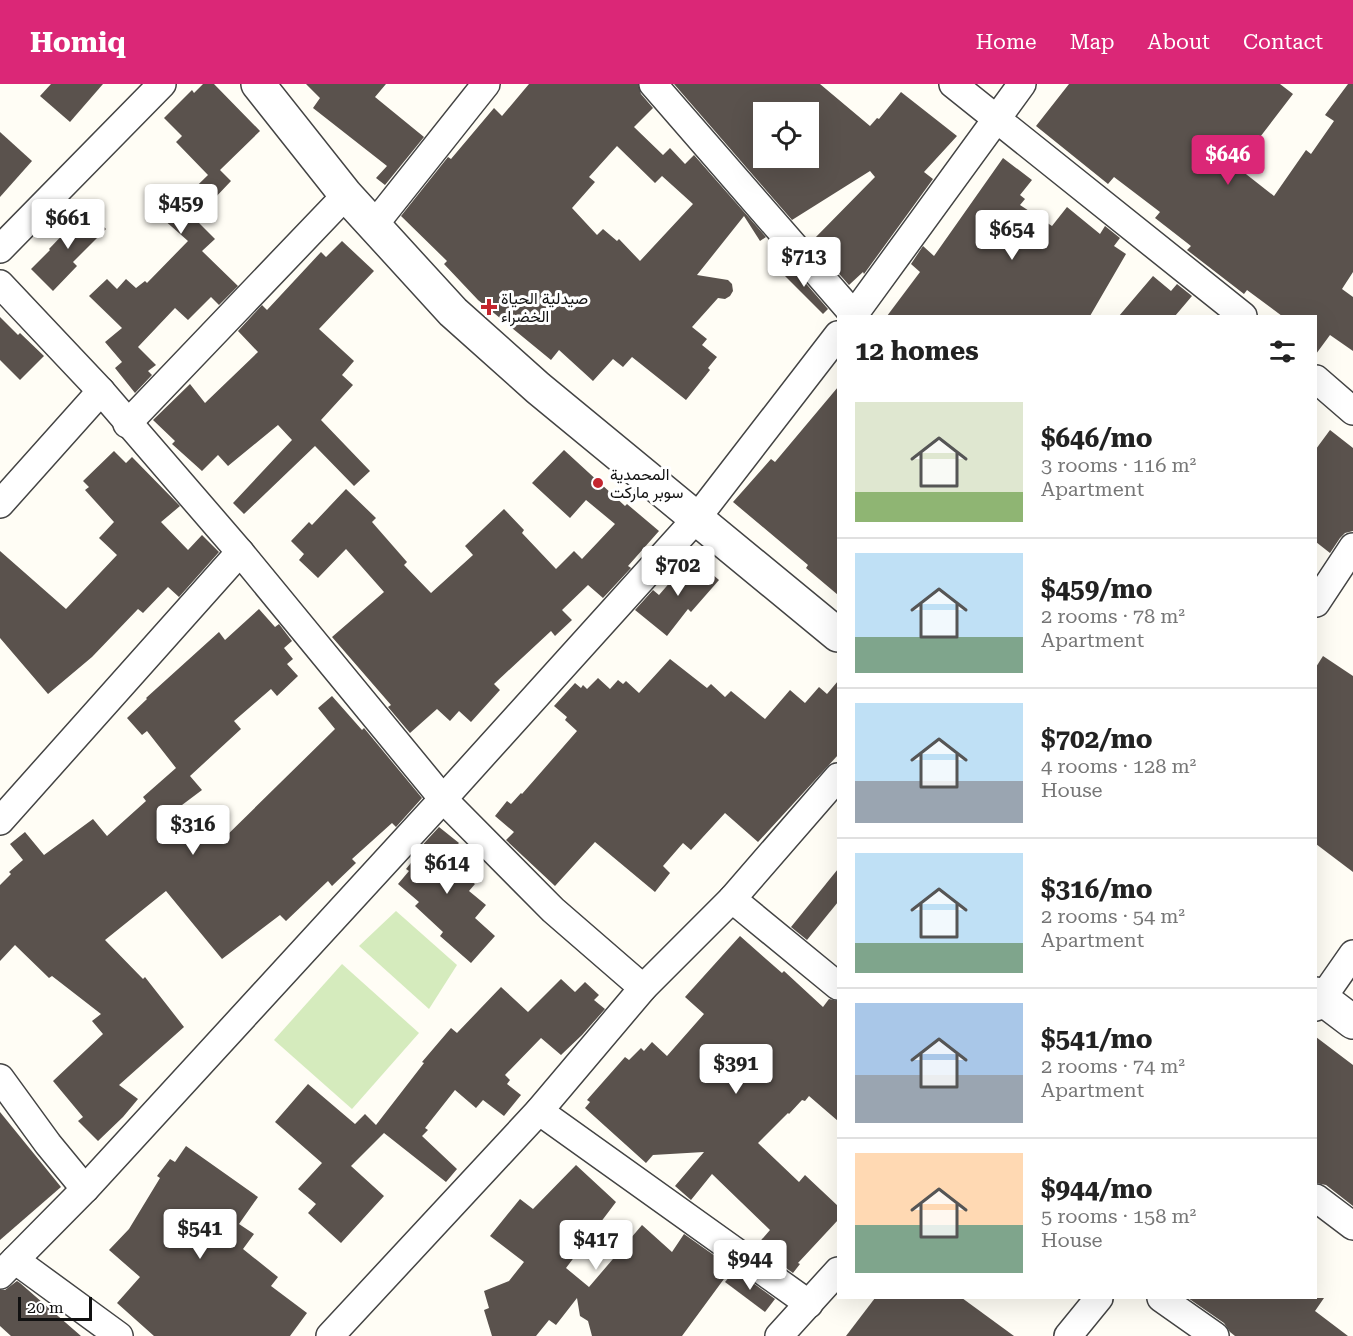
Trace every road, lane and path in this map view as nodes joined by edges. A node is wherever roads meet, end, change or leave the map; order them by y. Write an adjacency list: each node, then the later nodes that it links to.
1 (162, 84): 10 (street)
2 (258, 84): 8 (street)
3 (486, 84): 9 (street)
4 (653, 84): 12 (street)
5 (952, 84): 7 (street)
6 (1022, 84): 7 (street)
7 (996, 120): 13 (street); 14 (street)
8 (346, 195): 9 (street); 19 (street)
9 (374, 225): 21 (street)
10 (0, 249)
11 (0, 284): 17 (street)
12 (842, 315)
13 (853, 315)
14 (1238, 315)
15 (837, 336): 21 (street)
16 (1317, 380): 18 (street)
17 (100, 391): 19 (street); 20 (street)
18 (1353, 411)
19 (127, 423): 23 (street)
20 (0, 504)
21 (696, 519): 25 (street); 27 (street)
22 (1353, 547): 24 (street)
23 (240, 552): 27 (street); 28 (street)
24 (1317, 601)
25 (837, 634)
26 (837, 778): 29 (street)
27 (443, 800): 32 (street); 37 (street)
28 (0, 821)
29 (732, 898): 31 (street); 32 (street)
30 (1353, 954): 33 (street)
31 (837, 985)
32 (643, 988): 36 (street)
33 (1318, 1000): 34 (street)
34 (1353, 1022)
35 (0, 1078): 37 (street)
36 (539, 1111): 44 (street); 46 (street)
37 (85, 1189): 40 (street)
38 (1317, 1199): 39 (street)
39 (1353, 1226)
40 (8, 1267): 45 (street)
41 (837, 1272): 44 (street)
42 (1098, 1299): 48 (street)
43 (1162, 1299): 49 (street)
44 (809, 1304): 47 (street)
45 (119, 1336)
46 (330, 1336)
47 (779, 1336)
48 (1068, 1336)
49 (1215, 1336)

